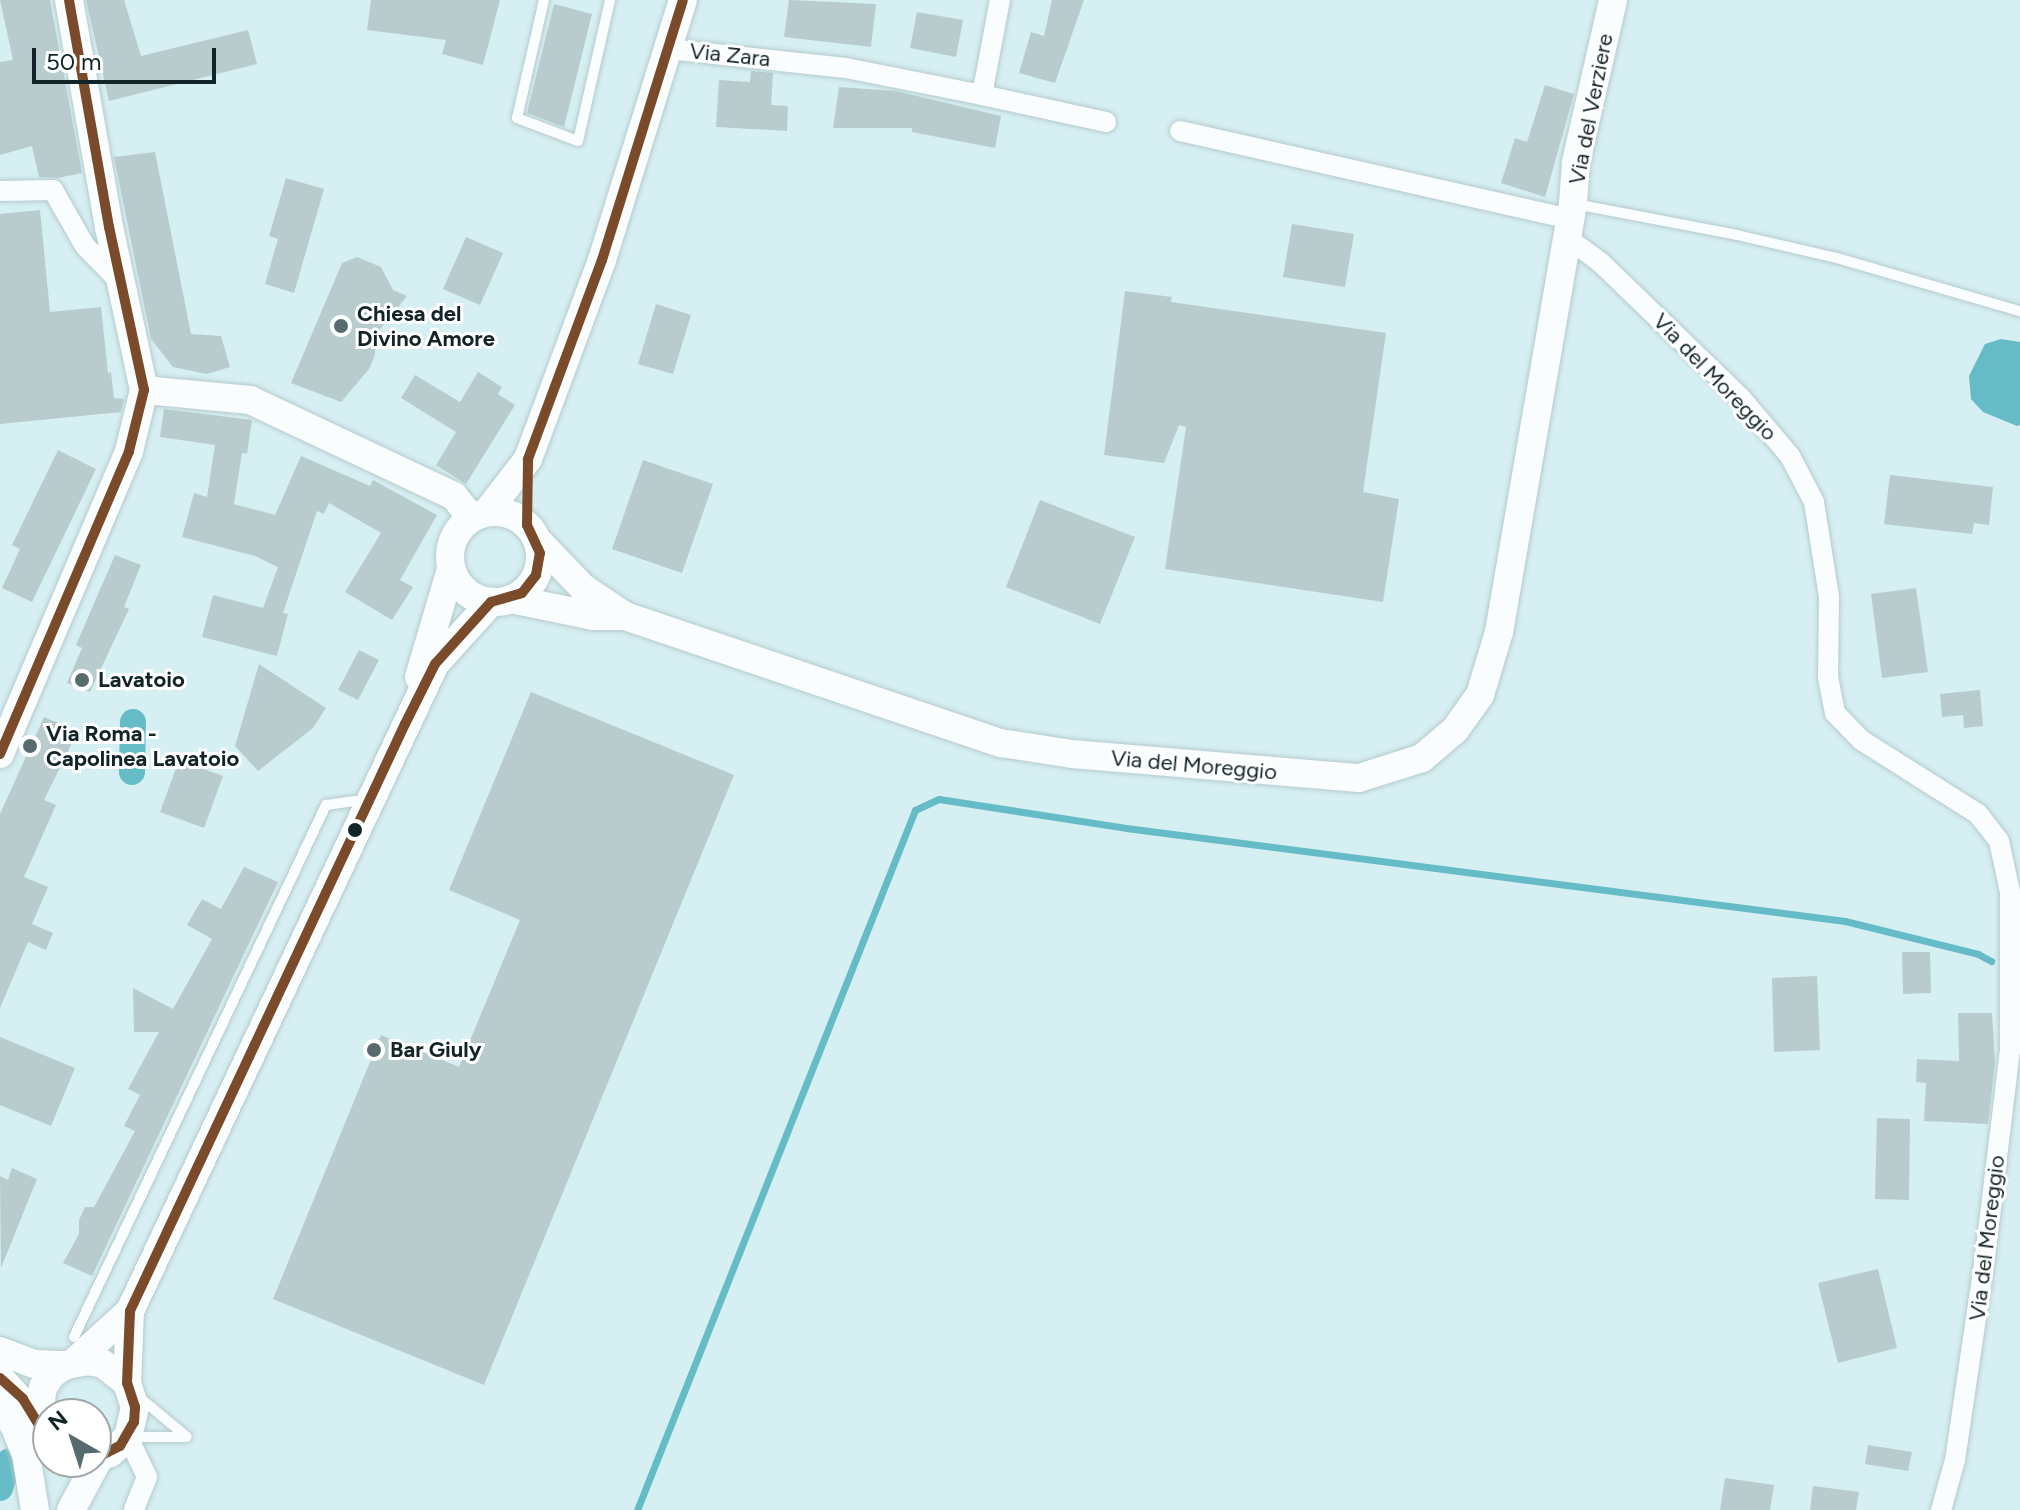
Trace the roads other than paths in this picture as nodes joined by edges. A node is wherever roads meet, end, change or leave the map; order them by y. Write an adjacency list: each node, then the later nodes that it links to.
1 (69, 0): 13 (main road)
2 (544, 0): 3 (lane)
3 (610, 0)
4 (683, 0): 7 (main road)
5 (1000, 0): 8 (street)
6 (1613, 0): 12 (main road, Via del Verziere)
7 (668, 49): 8 (street, Via Zara); 16 (main road, Via Zara)
8 (982, 95): 9 (street, Via Zara)
9 (1106, 122)
10 (1180, 131): 12 (street, Via del Moreggio)
11 (0, 191): 13 (street)
12 (1570, 220): 14 (lane, Via del Moreggio); 21 (main road, Via del Moreggio); 40 (street, Via del Moreggio)
13 (120, 282): 15 (main road)
14 (2020, 311)
15 (144, 390): 17 (main road); 23 (main road)
16 (528, 459): 17 (main road, Via Zara); 18 (main road, Via Zara)
17 (479, 515): 18 (main road); 19 (main road)
18 (532, 533): 20 (main road); 21 (main road, Via del Moreggio)
19 (451, 569): 20 (main road); 22 (main road)
20 (501, 601): 21 (main road, Via del Moreggio); 22 (main road)
21 (625, 616)
22 (405, 724): 24 (main road)
23 (0, 754)
24 (371, 798): 25 (main road); 27 (lane)
25 (130, 1311): 27 (main road); 29 (main road)
26 (0, 1351): 27 (main road)
27 (71, 1355): 29 (main road); 30 (main road)
28 (0, 1378): 32 (main road)
29 (130, 1387): 33 (main road); 33 (lane)
30 (43, 1398)
31 (0, 1405): 37 (main road)
32 (32, 1418)
33 (128, 1437): 34 (main road); 39 (street)
34 (112, 1450)
35 (40, 1478): 37 (main road)
36 (88, 1478): 38 (main road)
37 (38, 1510)
38 (71, 1510)
39 (134, 1510)
40 (1941, 1510)

